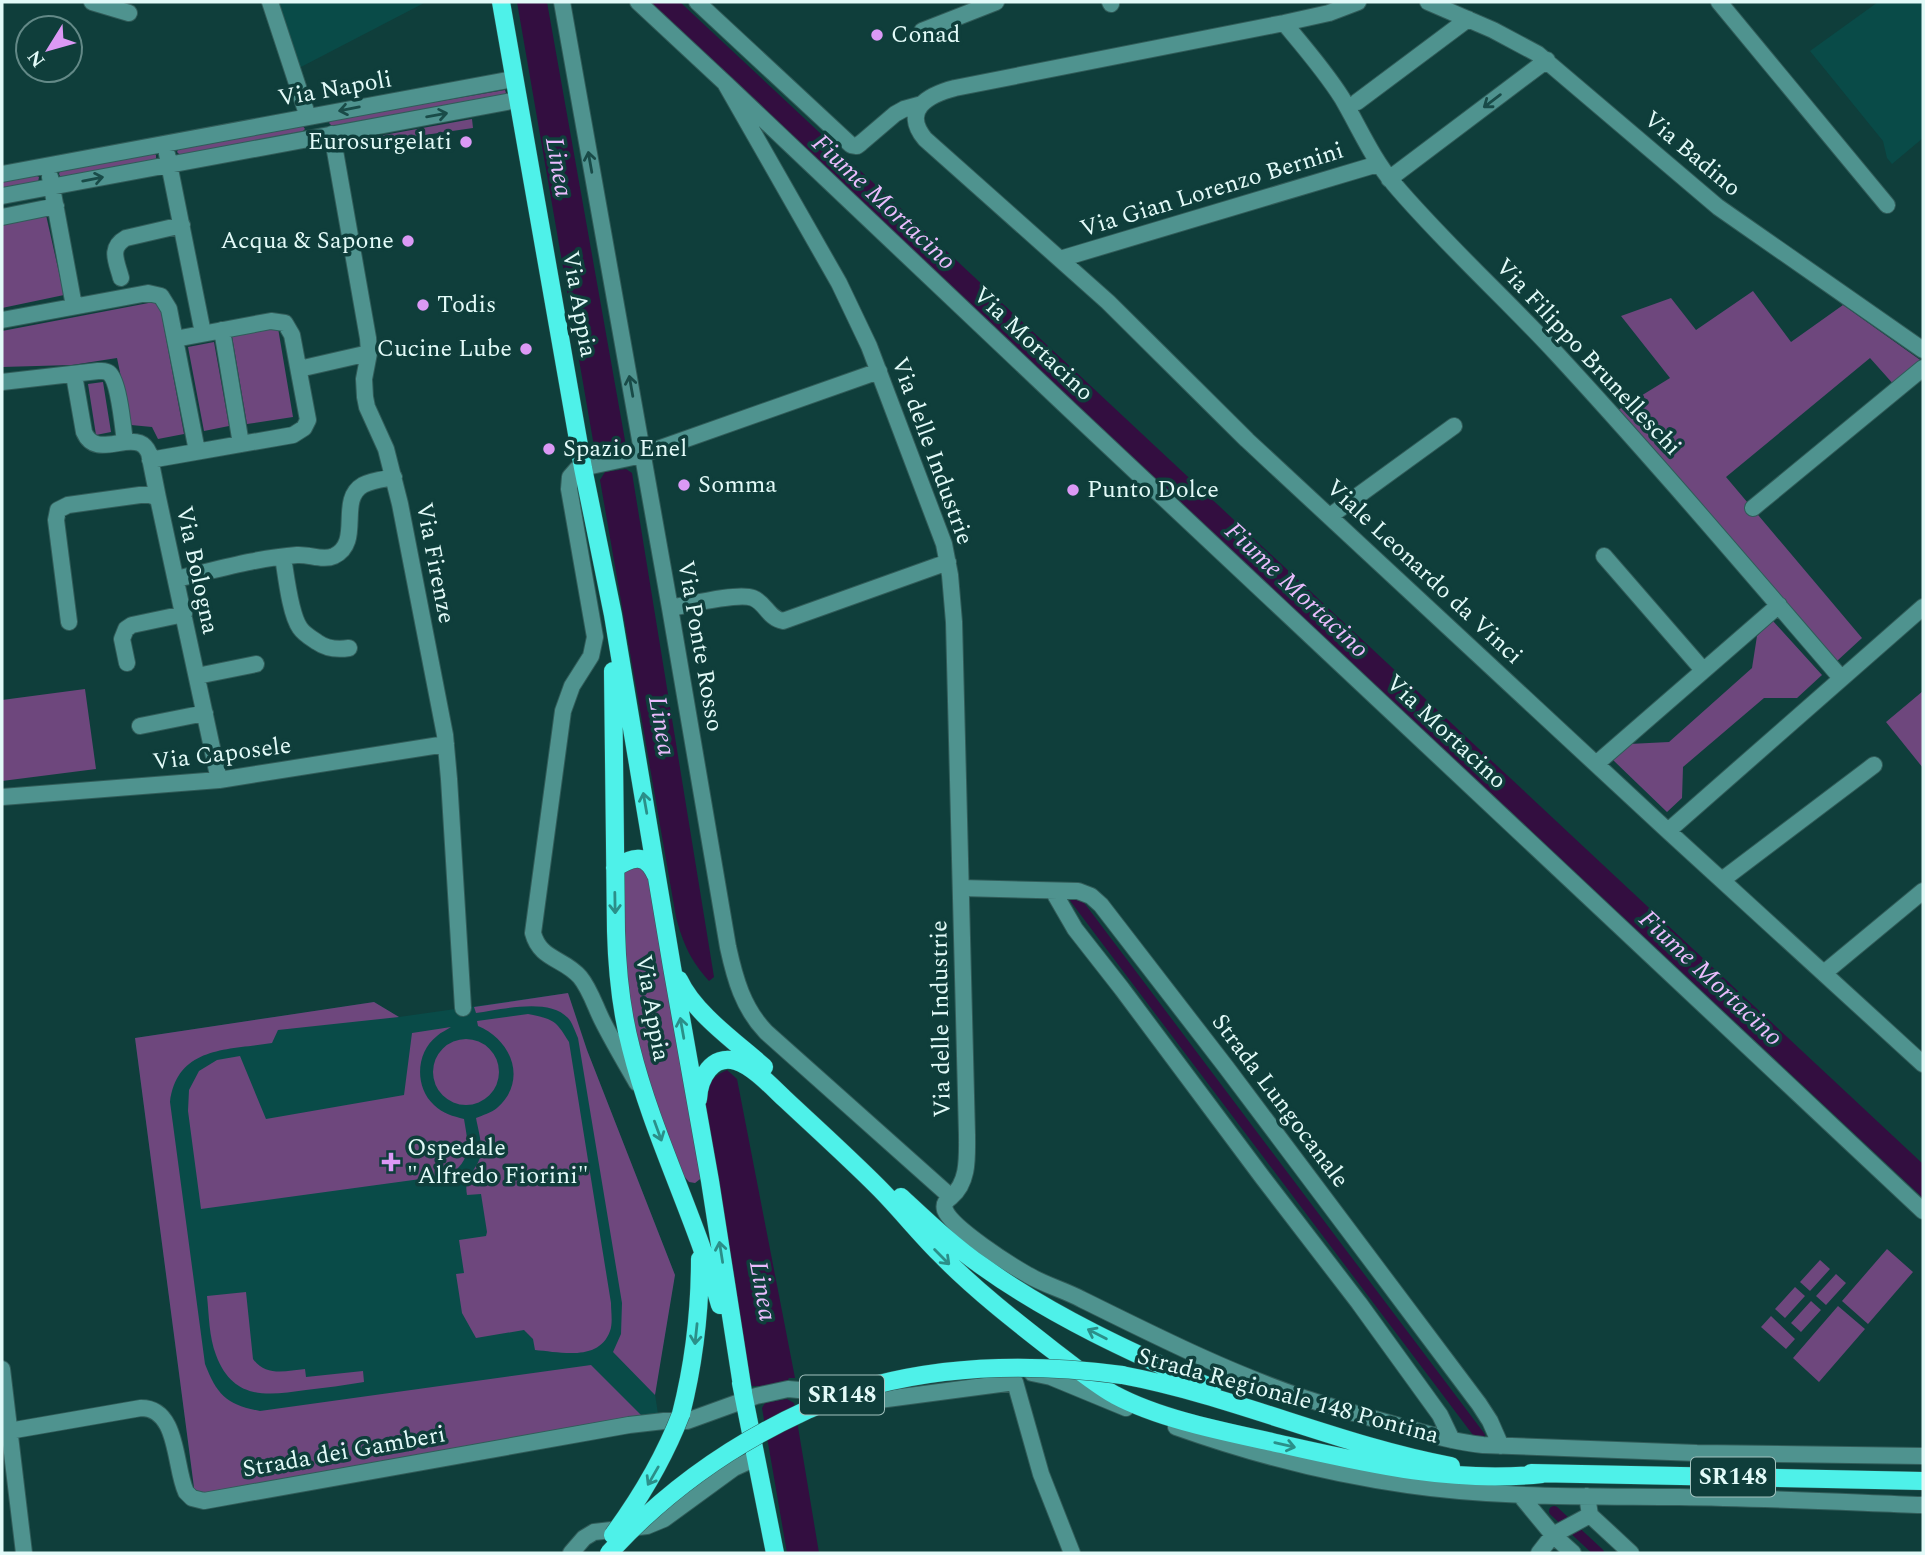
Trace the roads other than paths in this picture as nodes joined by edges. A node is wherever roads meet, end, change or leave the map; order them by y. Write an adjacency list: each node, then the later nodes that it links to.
1 (92, 2): 11 (street)
2 (270, 2): 24 (street, Via Firenze)
3 (500, 2): 19 (main road, Via Appia)
4 (562, 2): 56 (street, Via Ponte Rosso, one-way to 4)
5 (638, 2): 20 (street, Via delle Industrie)
6 (697, 2): 23 (street)
7 (996, 2): 15 (street)
8 (1357, 2): 12 (street)
9 (1428, 2): 13 (street, Via Badino)
10 (1719, 2): 34 (street)
11 (129, 13)
12 (1315, 16): 14 (street); 16 (street)
13 (1468, 19): 18 (street, Via Badino); 22 (street)
14 (1290, 21): 16 (street, Via Filippo Brunelleschi); 17 (street, Via Filippo Brunelleschi); 23 (street)
15 (922, 31)
16 (1306, 40): 17 (street, Via Filippo Brunelleschi)
17 (1314, 59): 28 (street, Via Filippo Brunelleschi)
18 (1547, 60): 31 (street, one-way to 31); 45 (street, Via Badino)
19 (513, 79): 21 (main road, Via Appia); 24 (street, Via Napoli, one-way to 24)
20 (725, 83): 49 (street, Via delle Industrie); 104 (street, Via Mortacino)
21 (517, 100): 25 (street, Via Napoli, one-way to 21); 58 (main road, Via Appia)
22 (1357, 102)
23 (922, 104): 38 (street, Viale Leonardo da Vinci)
24 (312, 116): 25 (street, Via Firenze); 26 (street, Via Napoli)
25 (326, 135): 27 (street, Via Napoli); 46 (street, Via Firenze)
26 (165, 142): 27 (street); 29 (street, Via Napoli)
27 (169, 164): 32 (street, Via Napoli, one-way to 27); 37 (street)
28 (1378, 164): 31 (street, Via Filippo Brunelleschi); 38 (street, Via Gian Lorenzo Bernini)
29 (48, 165): 30 (street, Via Napoli); 32 (street)
30 (2, 174)
31 (1390, 179): 67 (street, Via Filippo Brunelleschi)
32 (52, 186): 33 (street, Via Napoli); 35 (street)
33 (2, 196)
34 (1887, 205)
35 (56, 206): 36 (street); 40 (street)
36 (2, 217)
37 (182, 225): 39 (street); 43 (street)
38 (1060, 259): 62 (street, Viale Leonardo da Vinci)
39 (121, 278)
40 (74, 306): 41 (street); 44 (street)
41 (2, 320)
42 (222, 330): 43 (street); 48 (street); 54 (street)
43 (204, 333): 44 (street)
44 (175, 339): 55 (street)
45 (1923, 349)
46 (369, 353): 48 (street); 59 (street, Via Firenze)
47 (1923, 368): 61 (street)
48 (299, 369): 54 (street)
49 (879, 371): 56 (street); 65 (street, Via delle Industrie)
50 (74, 374): 51 (street); 53 (street); 53 (street)
51 (2, 382)
52 (1454, 426): 62 (street)
53 (125, 442): 57 (street)
54 (241, 443): 55 (street)
55 (197, 451): 57 (street)
56 (640, 454): 58 (street); 69 (street, Via Ponte Rosso)
57 (150, 460): 60 (street)
58 (587, 467): 71 (main road, Via Appia); 97 (street)
59 (394, 477): 64 (street); 81 (street, Via Firenze)
60 (158, 498): 66 (street, Via Bologna); 72 (street, Via Bologna)
61 (1753, 508)
62 (1330, 516): 82 (street, Viale Leonardo da Vinci)
63 (1604, 556): 76 (street)
64 (283, 557): 66 (street); 73 (street)
65 (948, 562): 69 (street); 90 (street, Via delle Industrie)
66 (176, 579): 70 (street, Via Bologna)
67 (1779, 605): 76 (street); 78 (street, Via Filippo Brunelleschi)
68 (1923, 607): 78 (street)
69 (670, 608): 103 (street, Via Ponte Rosso)
70 (184, 614): 74 (street); 77 (street, Via Bologna)
71 (613, 615): 87 (main road, Via Appia); 88 (main road, Via Appia, one-way to 71)
72 (69, 622)
73 (349, 648)
74 (127, 663)
75 (256, 664): 77 (street)
76 (1703, 670): 82 (street)
77 (197, 676): 79 (street, Via Bologna)
78 (1842, 678): 86 (street)
79 (205, 713): 80 (street); 84 (street, Via Bologna)
80 (140, 726)
81 (446, 744): 84 (street, Via Caposele); 95 (street, Via Firenze)
82 (1597, 764): 86 (street, Viale Leonardo da Vinci)
83 (1874, 765): 89 (street)
84 (219, 780): 85 (street, Via Caposele)
85 (2, 797)
86 (1668, 831): 89 (street, Viale Leonardo da Vinci)
87 (615, 867): 88 (main road); 96 (main road, Via Appia, one-way to 96)
88 (656, 875): 93 (main road, Via Appia)
89 (1722, 880): 94 (street, Viale Leonardo da Vinci)
90 (961, 888): 91 (street, Strada Lungocanale); 103 (street, Via delle Industrie)
91 (1053, 891): 111 (street); 112 (street, Strada Lungocanale)
92 (1923, 891): 94 (street)
93 (671, 967): 100 (main road, Via Appia, one-way to 93); 109 (main road, one-way to 93)
94 (1824, 973): 98 (street, Viale Leonardo da Vinci)
95 (463, 1008)
96 (624, 1018): 97 (street); 99 (main road, Via Appia)
97 (602, 1019): 99 (street)
98 (1923, 1063)
99 (646, 1098): 102 (main road, Via Appia, one-way to 102)
100 (698, 1117): 101 (main road, Via Appia); 115 (main road, one-way to 115)
101 (710, 1181): 102 (main road); 108 (main road, Via Appia, one-way to 101)
102 (678, 1185): 105 (main road, Via Appia)
103 (948, 1202): 111 (street, Via Ponte Rosso)
104 (1923, 1211)
105 (700, 1242): 108 (main road, Via Appia); 125 (main road, one-way to 125, bridge)
106 (2, 1369): 110 (street)
107 (1015, 1382): 108 (street); 117 (street); 127 (street)
108 (748, 1396): 110 (street, Strada dei Gamberi); 114 (main road, Via Appia)
109 (1293, 1423): 115 (main road, Strada Regionale 148 Pontina / SR148); 126 (main road, Strada Regionale 148 Pontina / SR148, bridge)
110 (9, 1431): 123 (street)
111 (1452, 1440): 112 (street, Via Ponte Rosso)
112 (1501, 1447): 113 (street, Via Ponte Rosso)
113 (1923, 1456)
114 (756, 1458): 122 (main road, Via Appia); 124 (street)
115 (1542, 1474): 116 (main road, Strada Regionale 148 Pontina / SR148)
116 (1923, 1481)
117 (1520, 1495): 118 (street); 121 (street)
118 (1587, 1496): 119 (street); 120 (street)
119 (1923, 1505)
120 (1590, 1515): 121 (street); 130 (street)
121 (1553, 1535): 128 (street); 129 (street)
122 (774, 1552)
123 (24, 1553)
124 (571, 1553)
125 (600, 1553)
126 (609, 1553)
127 (1072, 1553)
128 (1539, 1553)
129 (1573, 1553)
130 (1631, 1553)

